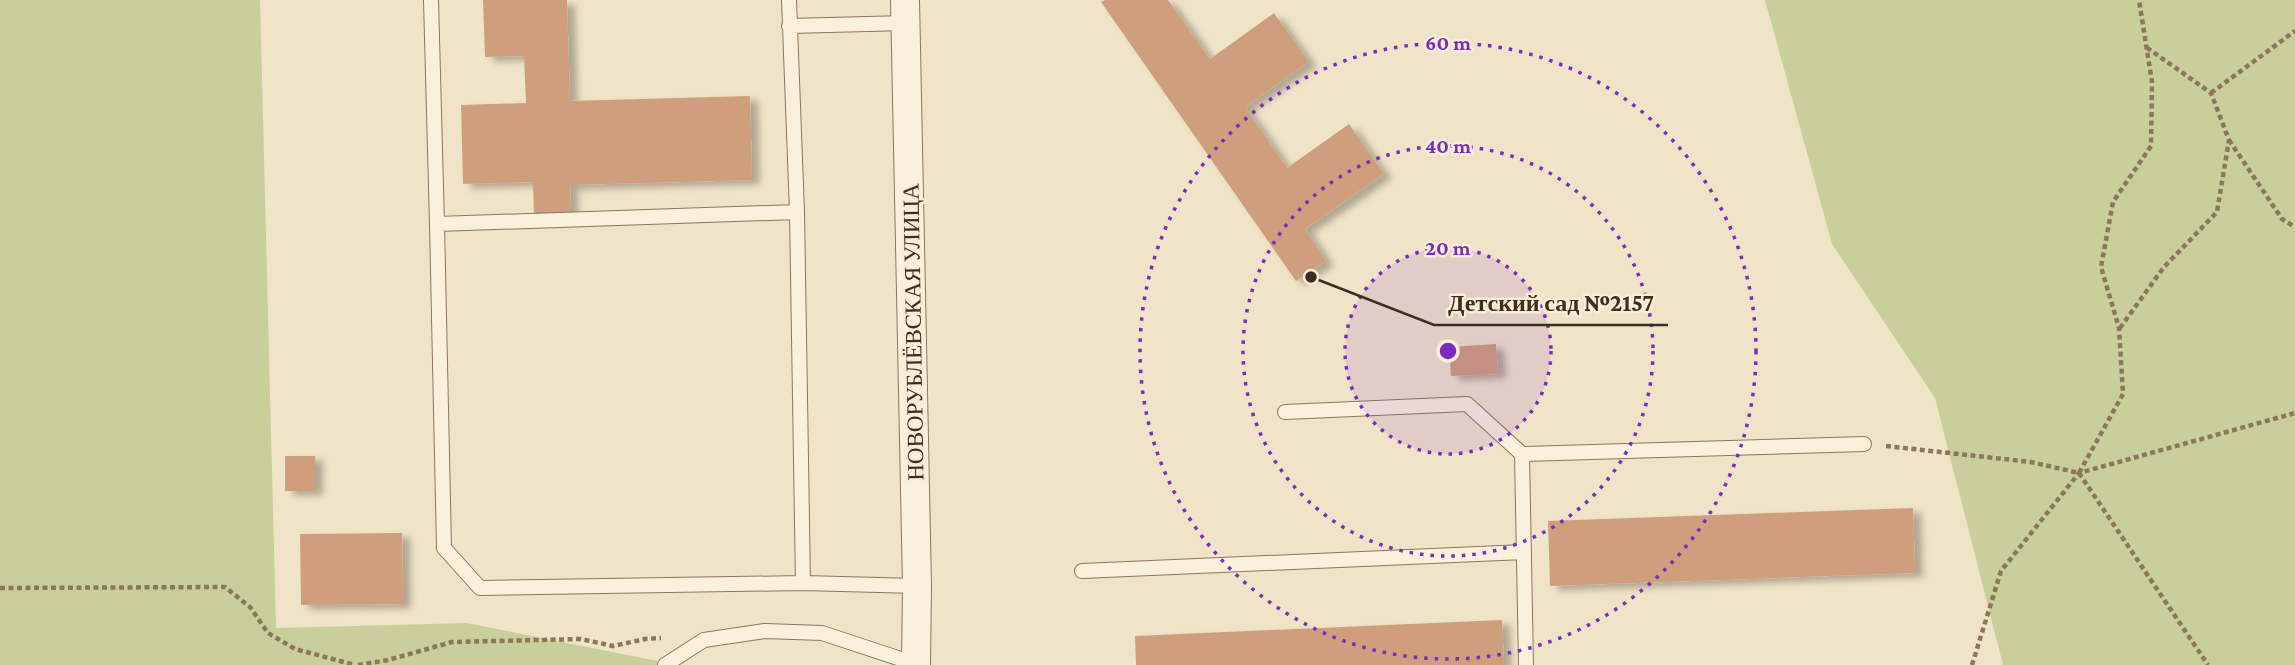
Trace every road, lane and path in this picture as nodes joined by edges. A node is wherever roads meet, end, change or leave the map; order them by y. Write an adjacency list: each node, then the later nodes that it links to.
1 (431, 0): 11 (lane)
2 (789, 0): 5 (lane)
3 (2139, 0): 7 (path)
4 (906, 12): 5 (lane); 22 (street, НОВОРУБЛЁВСКАЯ УЛИЦА)
5 (789, 26): 10 (lane)
6 (2295, 31): 8 (path)
7 (2146, 47): 8 (path); 13 (path)
8 (2211, 93): 9 (path)
9 (2230, 139): 12 (path); 13 (path)
10 (797, 212): 11 (lane); 21 (lane)
11 (437, 225): 21 (lane)
12 (2295, 227)
13 (2119, 328): 18 (path)
14 (1285, 412): 17 (lane)
15 (2295, 413): 18 (path)
16 (1864, 444): 17 (lane); 18 (path)
17 (1522, 454): 19 (lane)
18 (2079, 473): 29 (path); 30 (path)
19 (1524, 552): 20 (lane); 28 (lane)
20 (1082, 571)
21 (803, 583): 22 (lane)
22 (917, 586): 25 (street, НОВОРУБЛЁВСКАЯ УЛИЦА)
23 (0, 588): 26 (path)
24 (704, 640): 25 (lane); 26 (path); 27 (lane)
25 (916, 664)
26 (356, 665)
27 (666, 665)
28 (1526, 665)
29 (1972, 665)
30 (2208, 665)

